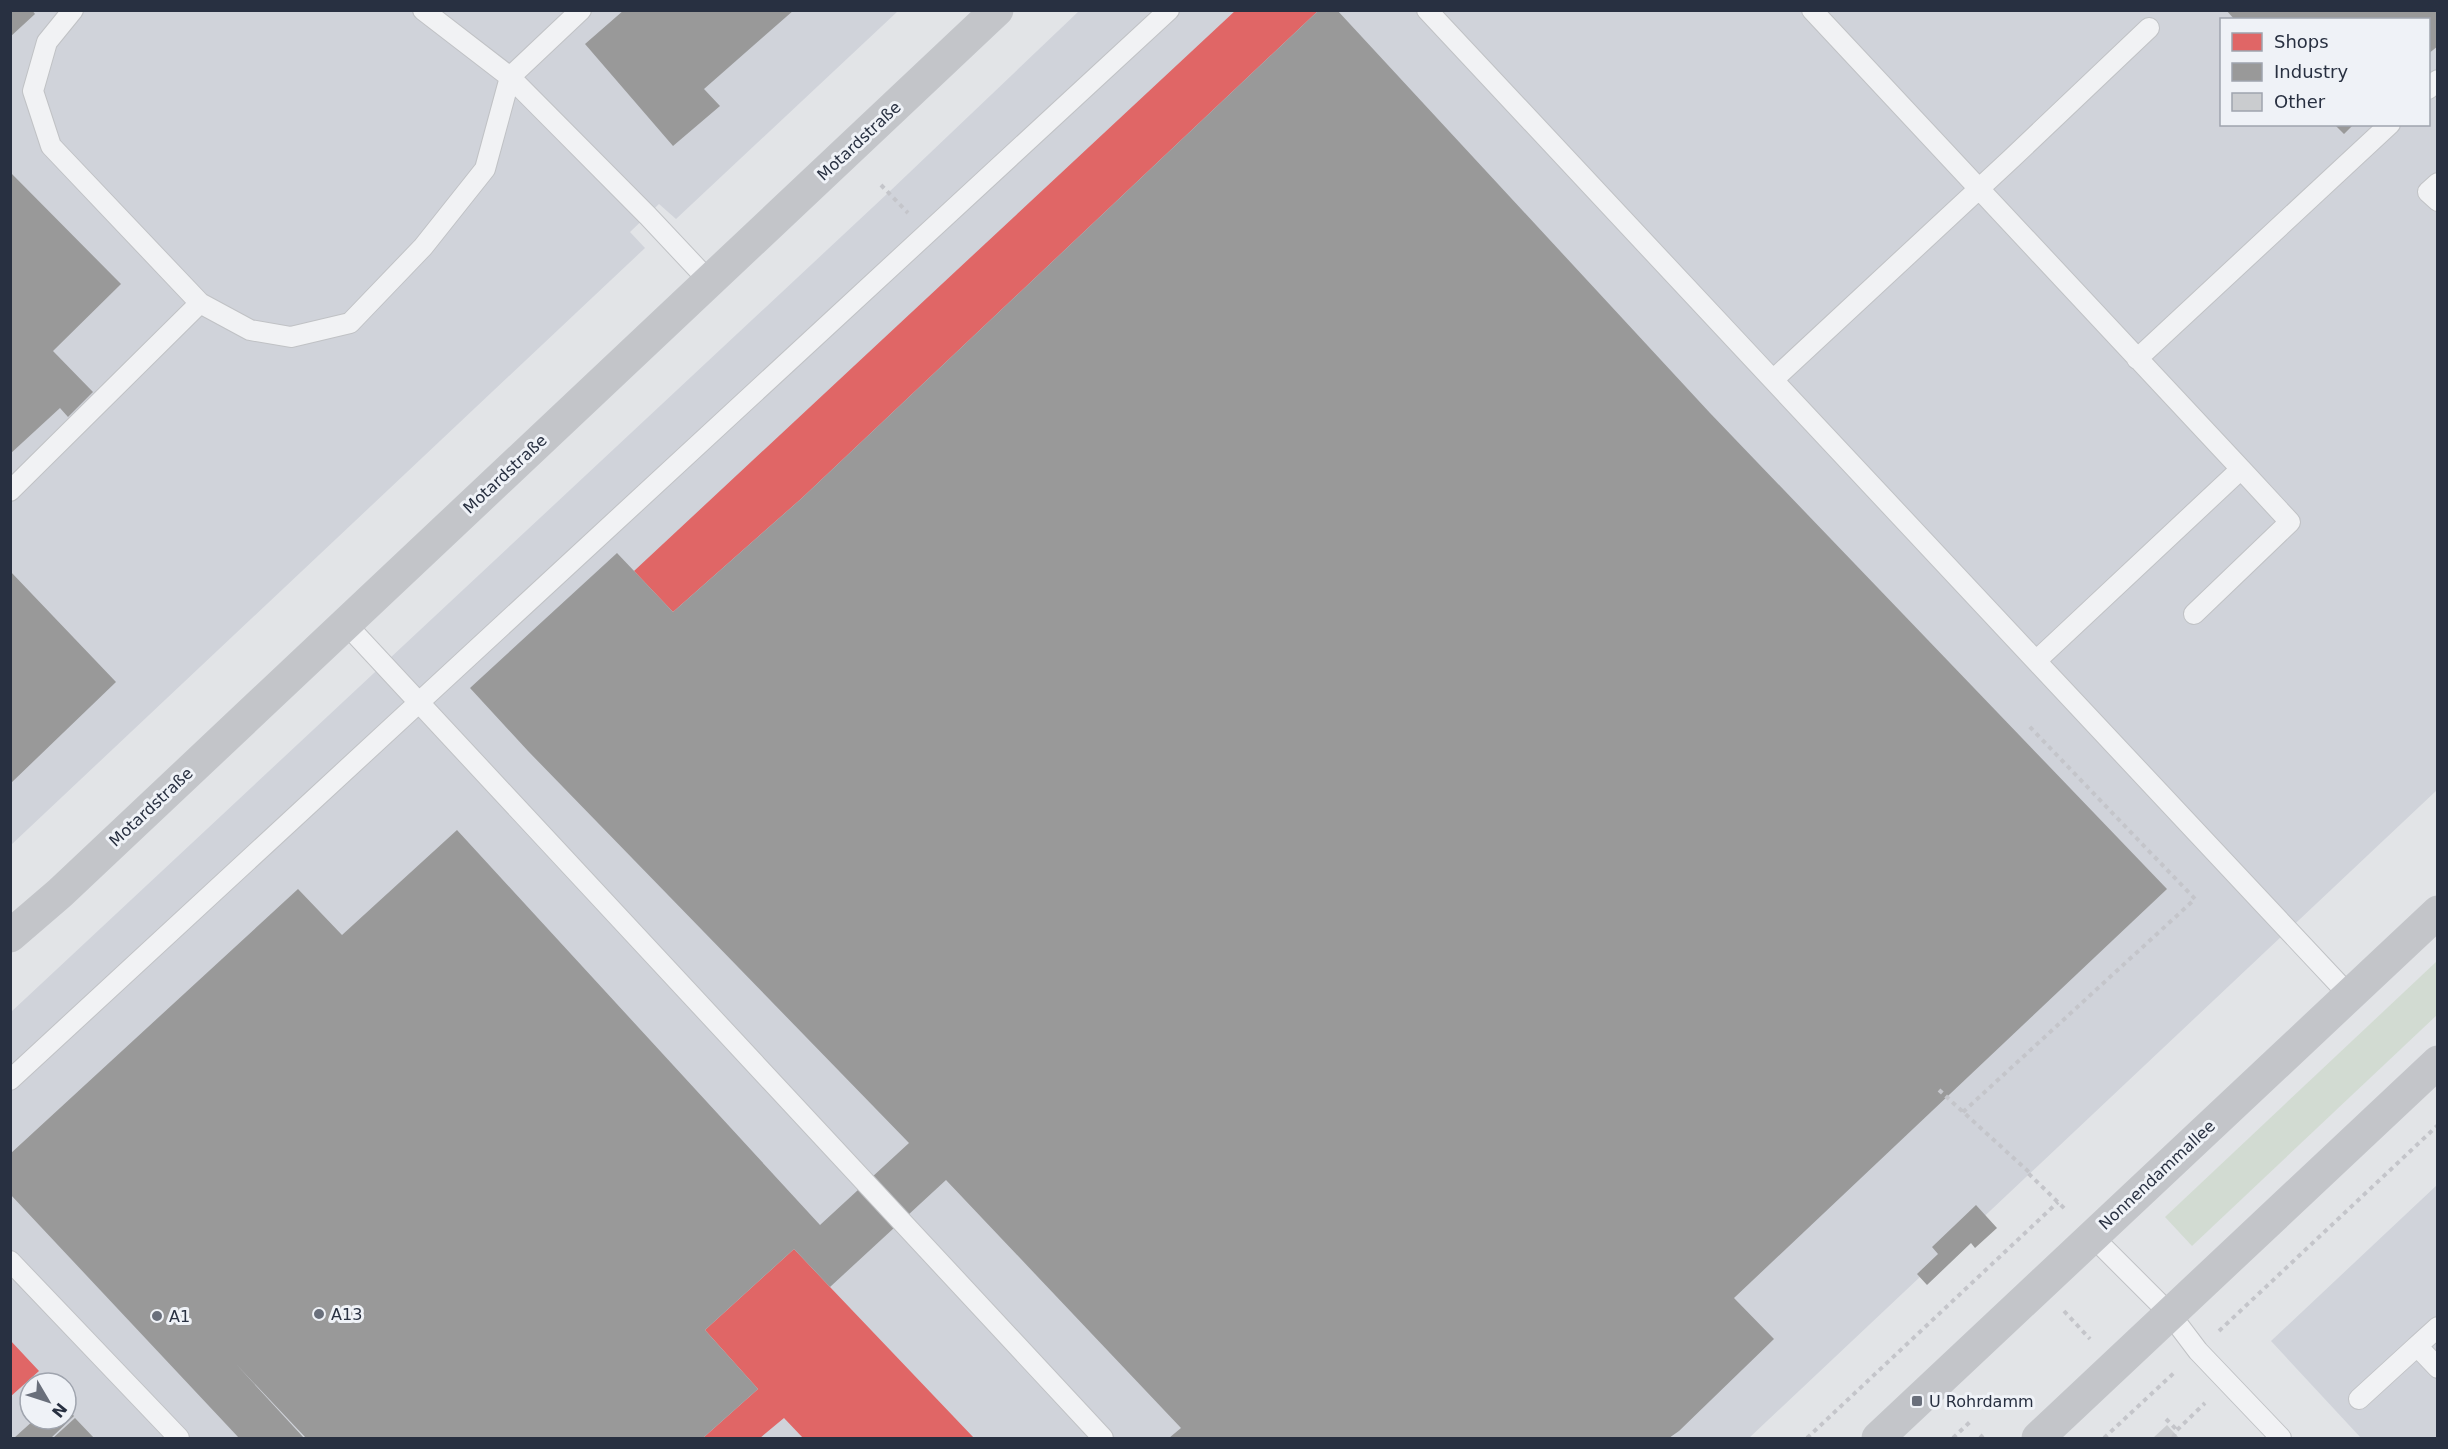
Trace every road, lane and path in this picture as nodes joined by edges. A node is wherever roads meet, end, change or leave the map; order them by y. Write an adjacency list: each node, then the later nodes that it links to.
1 (73, 10): 17 (lane)
2 (423, 10): 9 (lane)
3 (581, 10): 9 (lane)
4 (997, 10): 16 (street, Motardstraße)
5 (1169, 10): 15 (lane)
6 (1427, 10): 19 (lane)
7 (1812, 10): 13 (lane)
8 (2148, 28): 13 (lane)
9 (510, 77): 16 (lane); 17 (lane)
10 (2388, 126): 18 (lane)
11 (2438, 183): 14 (lane)
12 (881, 185): 15 (path)
13 (1978, 188): 18 (lane); 19 (lane)
14 (2438, 201)
15 (928, 233): 25 (lane)
16 (709, 281): 23 (street, Motardstraße)
17 (200, 303): 21 (lane)
18 (2138, 359): 20 (lane)
19 (1773, 380): 24 (lane)
20 (2241, 470): 22 (lane); 24 (lane)
21 (10, 491)
22 (2194, 614)
23 (346, 624): 25 (lane); 28 (street, Motardstraße)
24 (2036, 661): 29 (lane)
25 (419, 703): 31 (lane); 50 (lane)
26 (2028, 725): 33 (path)
27 (2438, 912): 29 (street, Nonnendammallee)
28 (10, 936)
29 (2349, 996): 35 (street, Nonnendammallee)
30 (2438, 1062): 38 (street)
31 (10, 1080)
32 (1939, 1090): 33 (path)
33 (1963, 1112): 51 (path)
34 (2438, 1125): 42 (path)
35 (2092, 1236): 38 (lane); 52 (street, Nonnendammallee)
36 (10, 1261): 49 (lane)
37 (2064, 1311): 40 (path)
38 (2170, 1314): 42 (lane); 54 (street)
39 (2438, 1327): 41 (lane)
40 (2092, 1340)
41 (2417, 1346): 43 (lane); 44 (lane)
42 (2198, 1351): 55 (path); 57 (lane)
43 (2438, 1368)
44 (2359, 1399)
45 (2206, 1402): 48 (path)
46 (2166, 1419): 48 (path)
47 (1971, 1421): 53 (path)
48 (2177, 1431): 56 (path)
49 (179, 1438)
50 (1102, 1438)
51 (1807, 1438)
52 (1878, 1438)
53 (1953, 1438)
54 (2038, 1438)
55 (2104, 1438)
56 (2173, 1438)
57 (2281, 1438)

